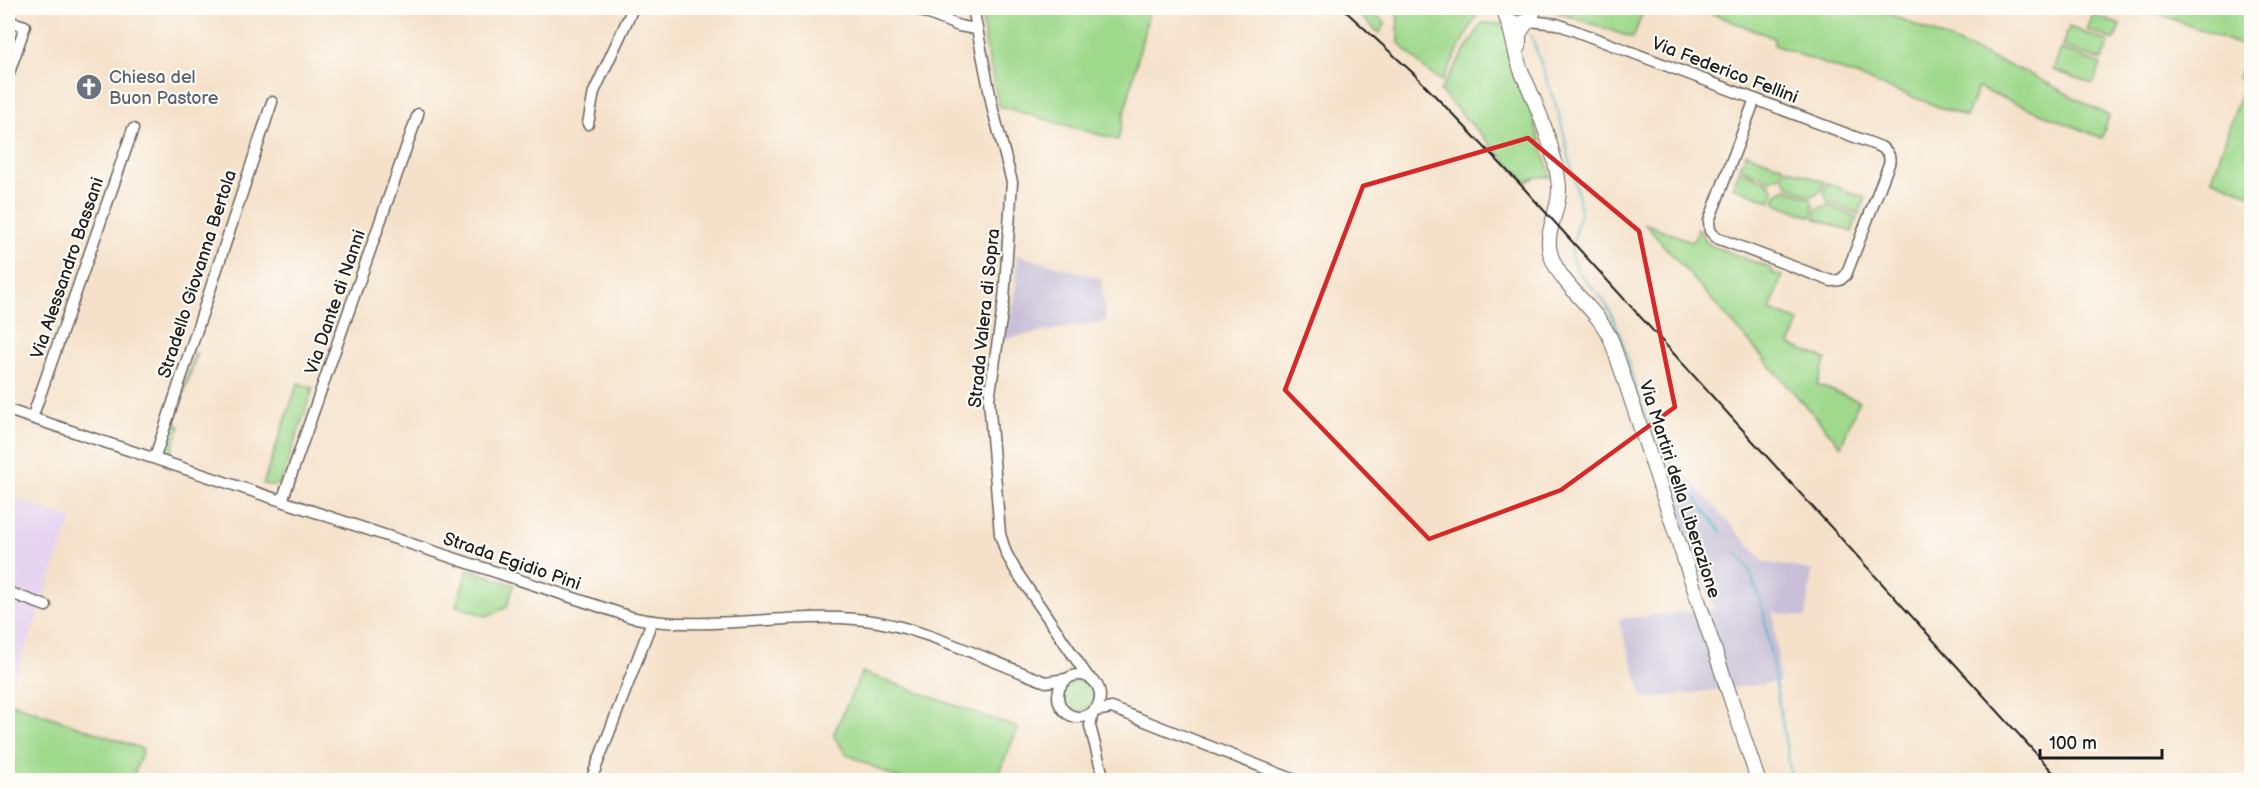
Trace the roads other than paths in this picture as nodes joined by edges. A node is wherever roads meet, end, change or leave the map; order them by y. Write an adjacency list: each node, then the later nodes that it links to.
1 (633, 8): 15 (street)
2 (914, 8): 9 (street)
3 (973, 8): 9 (street, Strada Valera di Sopra)
4 (1536, 8): 7 (street); 8 (street, Via Federico Fellini)
5 (1504, 11): 7 (street); 11 (street)
6 (8, 21): 10 (street)
7 (1528, 21): 8 (street, Via Federico Fellini); 11 (street)
8 (1557, 24): 12 (street, Via Federico Fellini)
9 (976, 29): 24 (street, Strada Valera di Sopra)
10 (8, 76)
11 (1527, 81): 37 (street, Via Martiri della Liberazione)
12 (1755, 99): 12 (street, Via Federico Fellini)
13 (272, 102): 19 (street, Stradello Giovanna Bertola)
14 (418, 114): 20 (street, Via Dante di Nanni)
15 (588, 124)
16 (133, 129): 18 (street, Via Alessandro Bassani)
17 (8, 410): 18 (street, Strada Egidio Pini)
18 (32, 418): 20 (street, Strada Egidio Pini)
19 (155, 457)
20 (282, 501): 23 (street, Strada Egidio Pini)
21 (8, 592): 22 (street)
22 (46, 606)
23 (652, 621): 25 (street, Strada Egidio Pini); 34 (street)
24 (1070, 652): 26 (street, Strada Valera di Sopra); 27 (street)
25 (1018, 672): 27 (street, Strada Egidio Pini); 29 (street, Strada Egidio Pini)
26 (1088, 677): 27 (street); 28 (street, Strada Valera di Sopra)
27 (1067, 679): 29 (street)
28 (1098, 686): 30 (street); 32 (street, Strada Valera di Sopra)
29 (1060, 704): 31 (street)
30 (1093, 711): 31 (street); 32 (street); 33 (street)
31 (1070, 714): 33 (street)
32 (1140, 719): 36 (street)
33 (1092, 736): 35 (street)
34 (591, 780)
35 (1104, 780)
36 (1295, 780)
37 (1758, 780)

